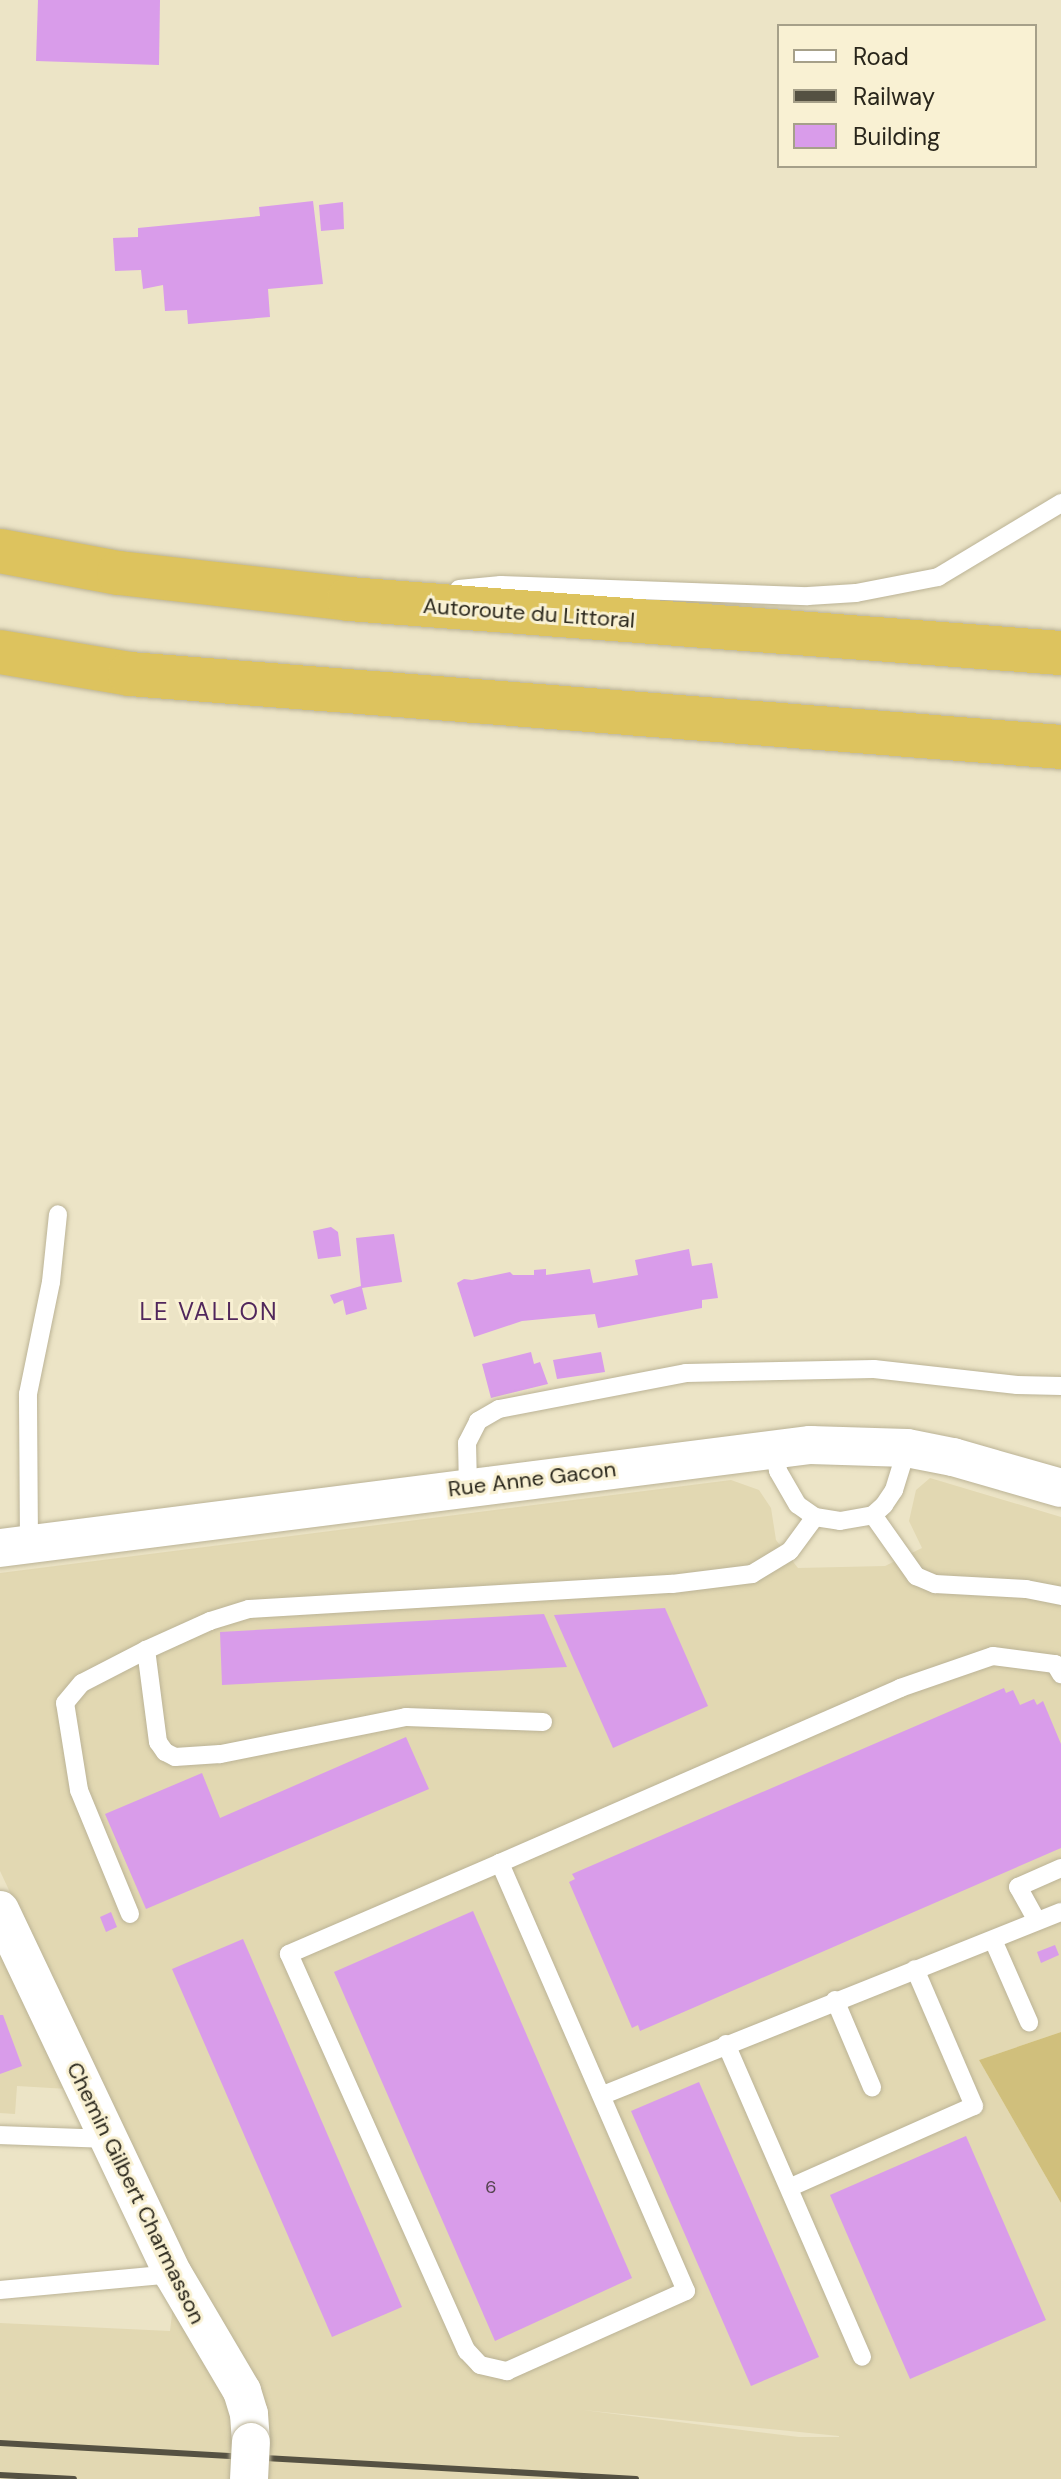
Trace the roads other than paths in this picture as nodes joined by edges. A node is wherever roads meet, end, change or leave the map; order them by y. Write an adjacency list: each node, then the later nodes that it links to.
1 (1061, 503): 3 (lane)
2 (0, 551): 3 (highway, Autoroute du Littoral)
3 (349, 599): 5 (highway, Autoroute du Littoral)
4 (0, 652): 6 (highway)
5 (1061, 653)
6 (1061, 747)
7 (58, 1214): 15 (lane)
8 (1061, 1386): 11 (lane)
9 (774, 1448): 10 (street, Rue Anne Gacon); 11 (street, Rue Anne Gacon); 14 (lane)
10 (907, 1448): 12 (street, Rue Anne Gacon); 13 (lane)
11 (468, 1487): 15 (street, Rue Anne Gacon)
12 (1061, 1488)
13 (873, 1515): 14 (lane); 16 (lane)
14 (815, 1517): 17 (lane)
15 (14, 1546)
16 (1061, 1596)
17 (146, 1650): 19 (lane); 24 (lane)
18 (1061, 1674): 20 (lane)
19 (543, 1722)
20 (500, 1863): 32 (lane); 32 (lane)
21 (1061, 1868): 25 (lane)
22 (0, 1910): 34 (street, Chemin Gilbert Charmasson)
23 (1061, 1912): 25 (lane)
24 (130, 1914)
25 (1037, 1921): 26 (lane)
26 (993, 1940): 27 (lane); 29 (lane)
27 (915, 1969): 28 (lane); 35 (lane)
28 (835, 2000): 30 (lane); 31 (lane)
29 (1029, 2022)
30 (726, 2044): 32 (lane); 35 (lane)
31 (872, 2087)
32 (603, 2095)
33 (0, 2135): 34 (lane)
34 (107, 2139): 36 (street, Chemin Gilbert Charmasson)
35 (791, 2187): 38 (lane)
36 (173, 2274): 37 (lane); 39 (street, Chemin Gilbert Charmasson, bridge)
37 (0, 2290)
38 (862, 2357)
39 (249, 2479)

